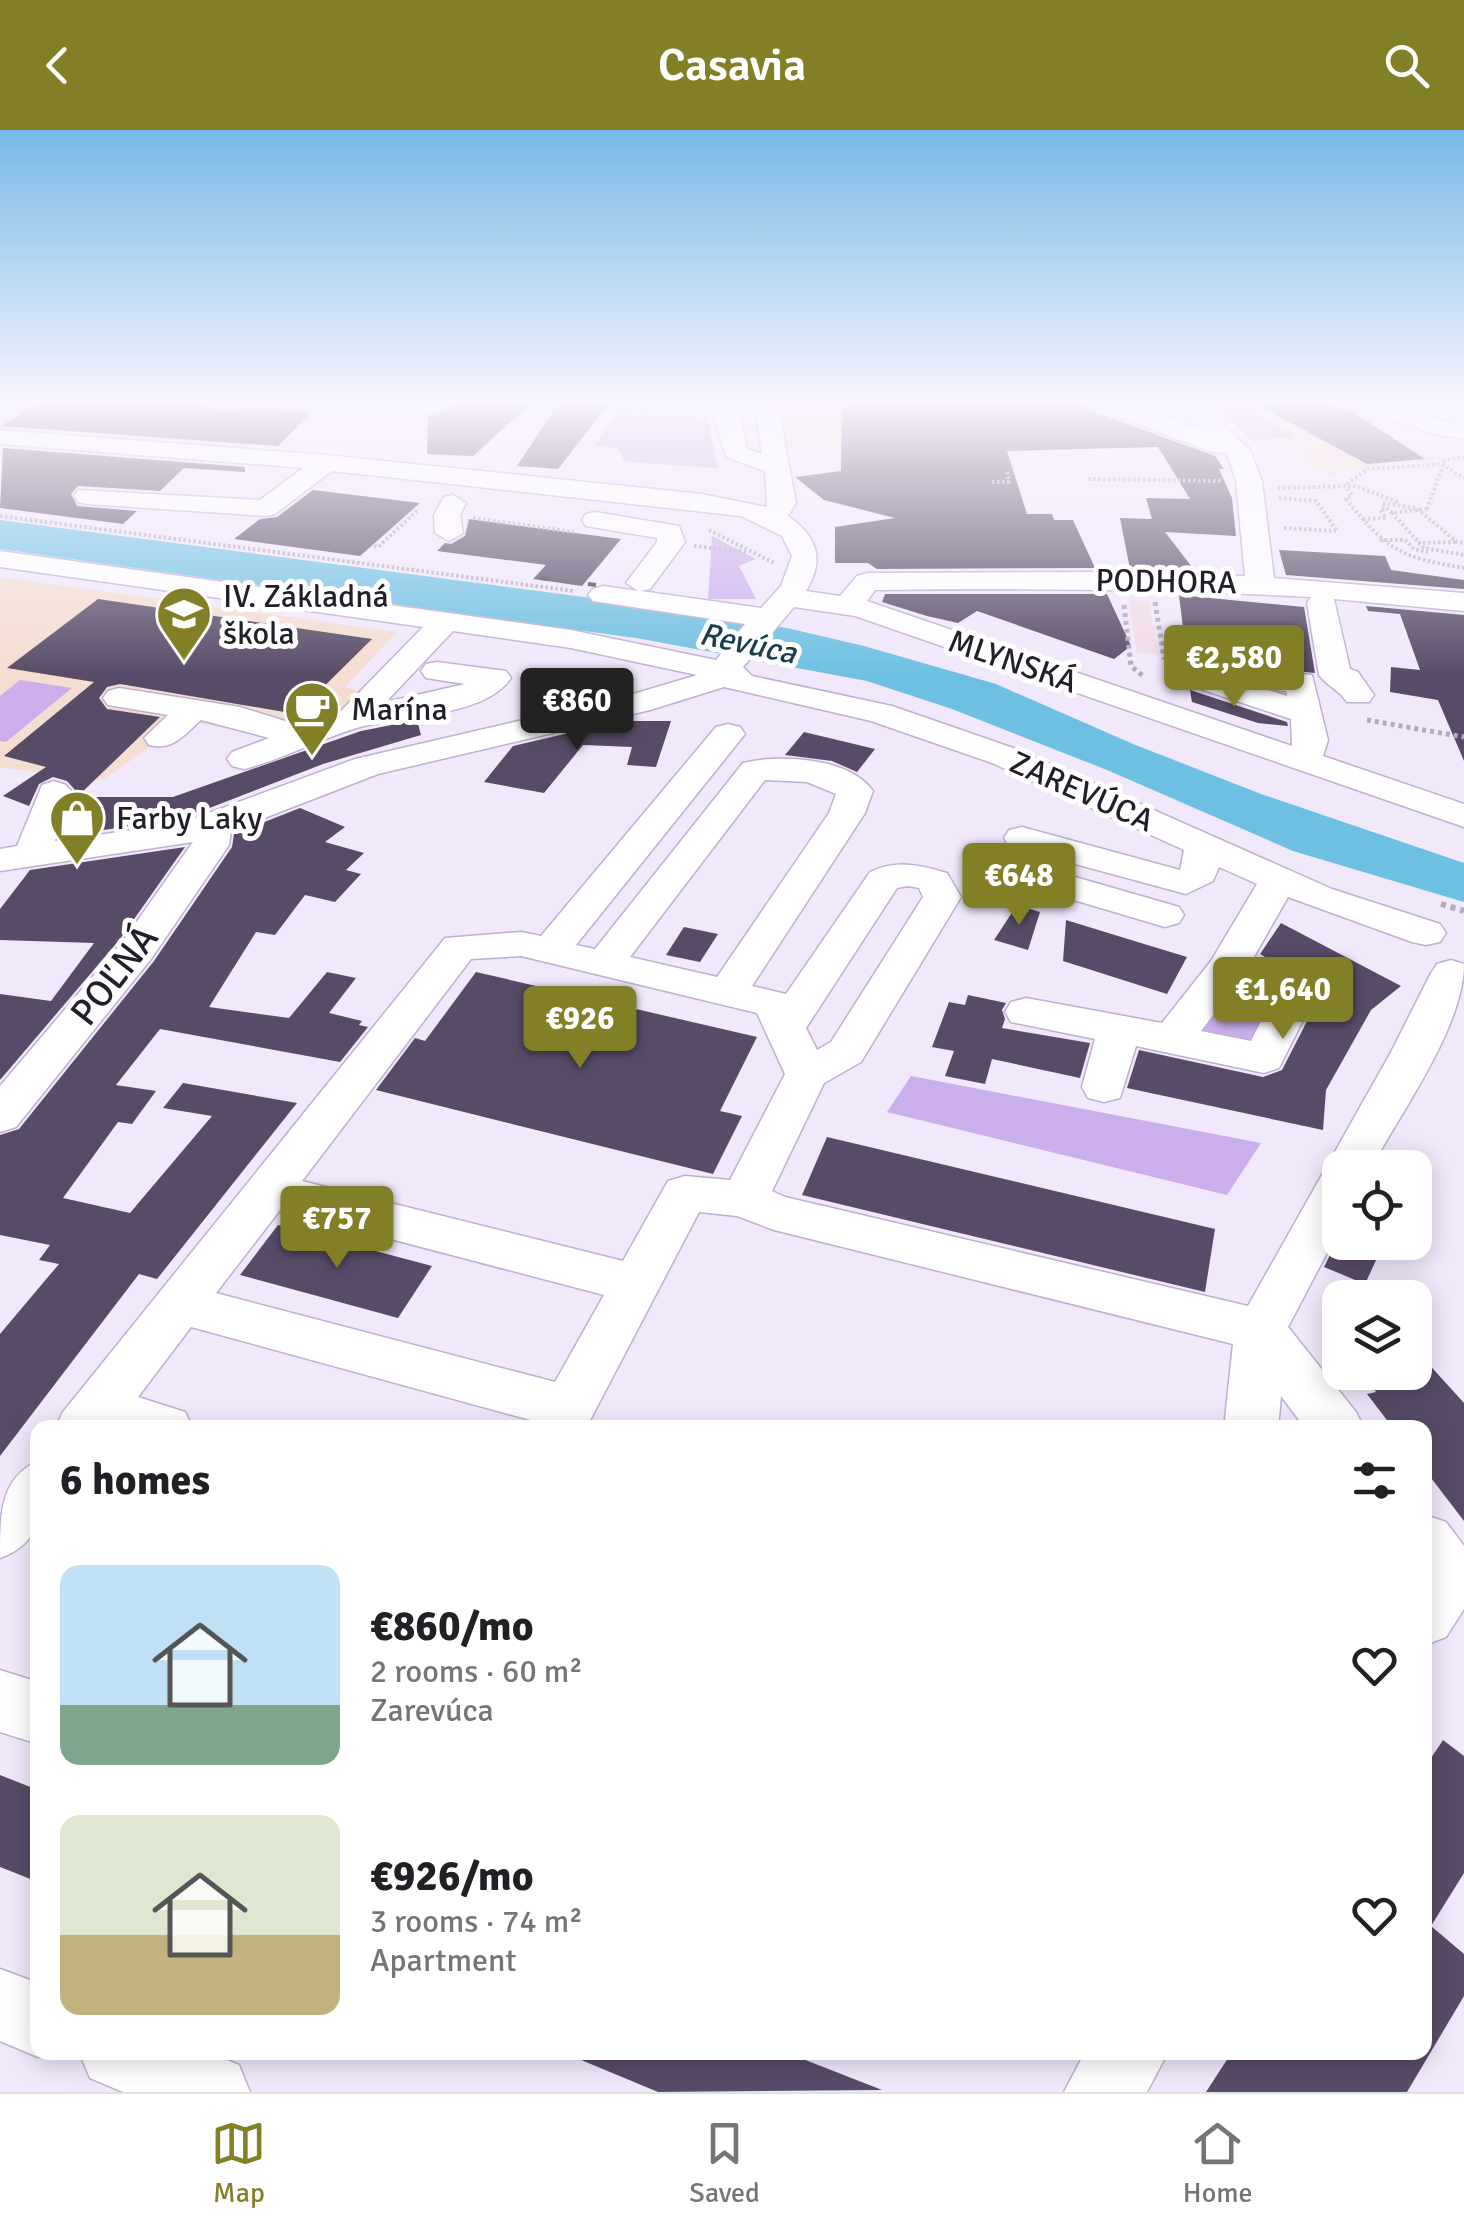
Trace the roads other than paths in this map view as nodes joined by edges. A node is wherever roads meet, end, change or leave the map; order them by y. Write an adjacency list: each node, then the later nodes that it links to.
1 (287, 493): 7 (street)
2 (392, 493): 8 (street)
3 (517, 493): 8 (street)
4 (607, 493): 10 (street)
5 (781, 493): 10 (street)
6 (1256, 493): 14 (street)
7 (86, 496)
8 (442, 500): 11 (street)
9 (576, 518): 13 (street)
10 (773, 518): 19 (street)
11 (448, 533)
12 (0, 559): 20 (street, ZAREVÚCA)
13 (640, 583)
14 (1260, 584): 15 (street, PODHORA); 17 (street, PODHORA)
15 (857, 594): 19 (street, MLYNSKÁ); 32 (street, MLYNSKÁ)
16 (603, 595): 19 (street, MLYNSKÁ)
17 (1320, 597): 18 (street, PODHORA); 24 (street)
18 (1464, 602)
19 (772, 613): 21 (street)
20 (446, 621): 21 (street, ZAREVÚCA); 27 (street)
21 (731, 665): 35 (street); 39 (street, ZAREVÚCA)
22 (437, 671): 27 (street)
23 (118, 698): 25 (street)
24 (1360, 702)
25 (194, 710): 29 (street); 30 (street)
26 (1306, 713): 32 (street)
27 (353, 718): 29 (street)
28 (728, 734): 41 (street)
29 (300, 737): 31 (street)
30 (161, 738)
31 (244, 759)
32 (1304, 762): 34 (street, MLYNSKÁ)
33 (54, 792): 37 (street)
34 (1464, 816)
35 (214, 826): 37 (street); 52 (street, POĽNÁ)
36 (1011, 852): 39 (street)
37 (16, 858)
38 (1278, 879): 39 (street, ZAREVÚCA); 40 (street, ZAREVÚCA); 43 (street)
39 (1181, 888)
40 (1445, 927): 44 (street, ZAREVÚCA)
41 (550, 951): 42 (street); 54 (street)
42 (604, 964): 45 (street); 45 (street)
43 (1228, 966): 49 (street); 49 (street)
44 (1458, 976): 53 (street, ZAREVÚCA)
45 (727, 994): 47 (street)
46 (1026, 1012): 48 (street)
47 (784, 1028): 50 (street); 50 (street)
48 (1119, 1030): 49 (street); 51 (street)
49 (1172, 1039)
50 (807, 1074): 55 (street)
51 (1104, 1087)
52 (0, 1116)
53 (1357, 1150)
54 (269, 1190): 57 (street); 58 (street)
55 (744, 1199): 57 (street); 59 (street)
56 (1322, 1216): 59 (street)
57 (636, 1284): 61 (street)
58 (180, 1304): 60 (street); 61 (street)
59 (1261, 1330): 62 (street); 63 (street)
60 (90, 1418)
61 (564, 1418)
62 (1252, 1420)
63 (1331, 1420)
64 (30, 1495): 65 (street)
65 (0, 1532)
66 (1432, 1550): 67 (street)
67 (1432, 1606)
68 (0, 1701): 69 (street)
69 (30, 1710)
70 (0, 2005): 71 (street)
71 (30, 2017)
72 (146, 2060): 74 (street)
73 (1125, 2060): 75 (street)
74 (214, 2078)
75 (1102, 2092)

